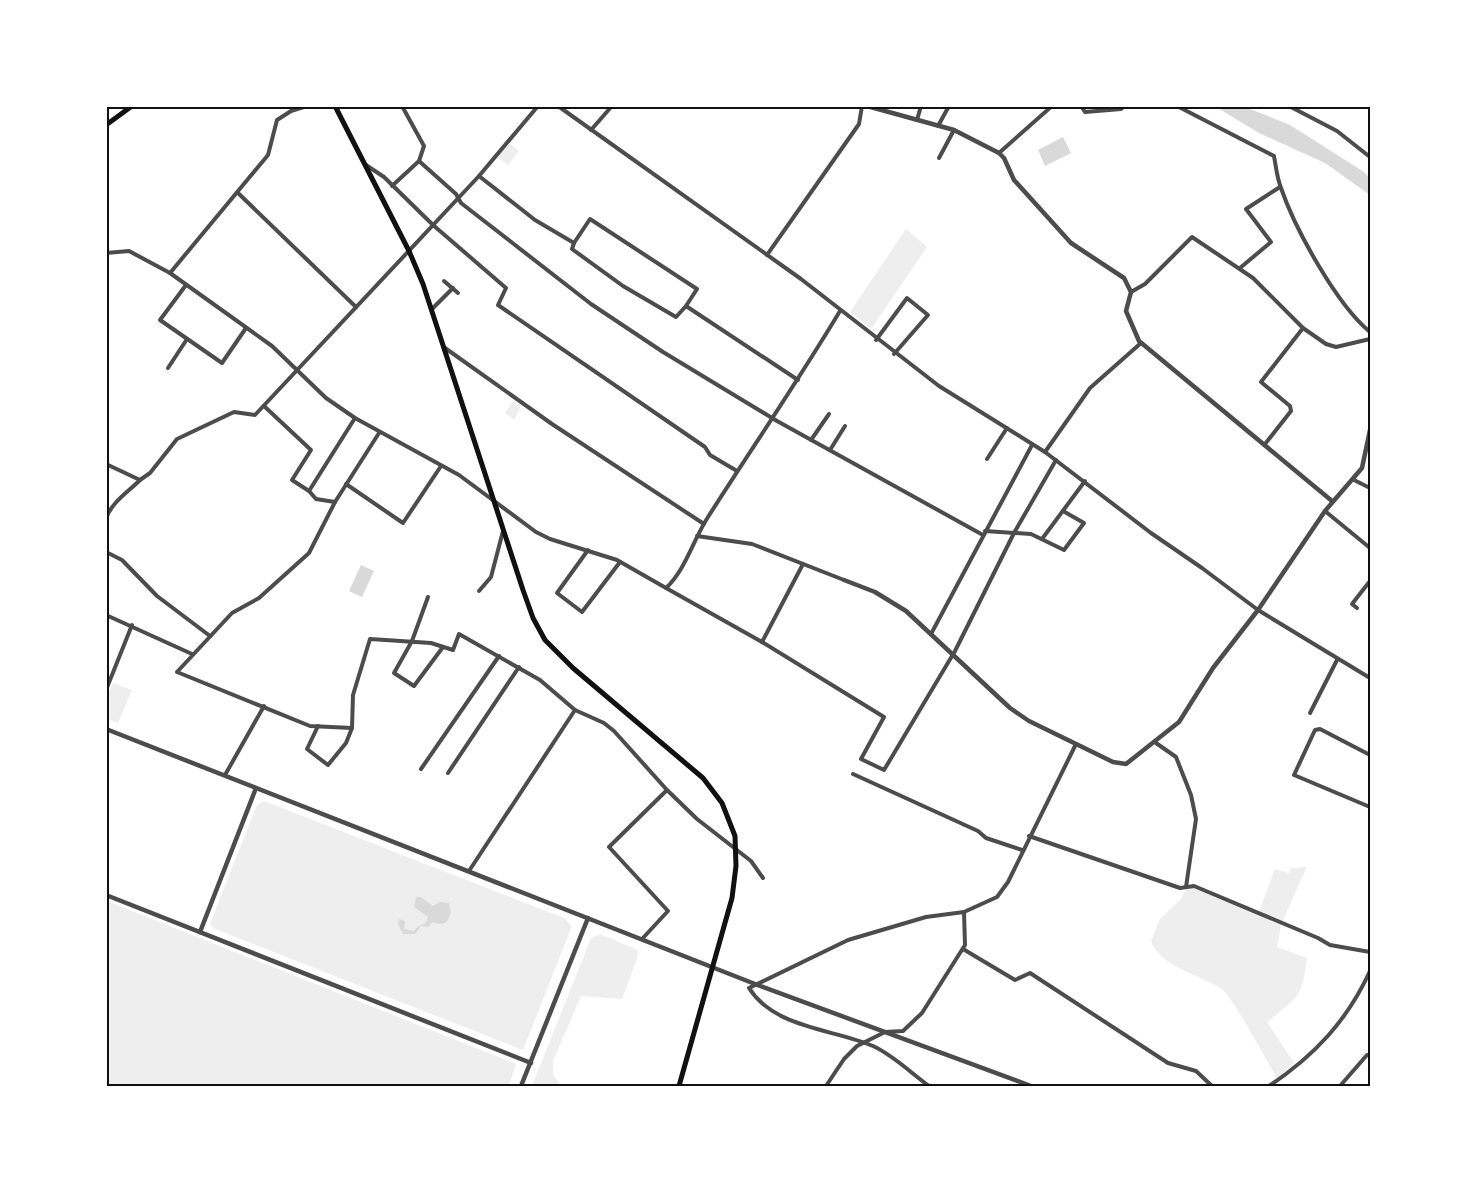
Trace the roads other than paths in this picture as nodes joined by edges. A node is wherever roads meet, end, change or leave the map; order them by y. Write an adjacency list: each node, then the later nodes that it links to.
1 (132, 106): 18 (main road)
2 (307, 106): 30 (street)
3 (335, 106): 26 (main road)
4 (402, 106): 25 (street)
5 (538, 106): 27 (street)
6 (558, 106): 20 (street)
7 (612, 106): 20 (street)
8 (862, 106): 36 (street)
9 (867, 106): 17 (street)
10 (921, 106): 17 (street)
11 (949, 106): 19 (street)
12 (1052, 106): 22 (street)
13 (1081, 106): 14 (street)
14 (1124, 106)
15 (1177, 106): 29 (street)
16 (1289, 106): 23 (street)
17 (917, 120): 19 (street)
18 (106, 125)
19 (938, 126): 21 (street)
20 (591, 130): 36 (street)
21 (954, 130): 22 (street); 24 (street)
22 (999, 153): 42 (street)
23 (1371, 157)
24 (939, 158)
25 (419, 161): 28 (street); 31 (street)
26 (365, 164): 28 (street); 34 (main road)
27 (479, 176): 31 (street); 33 (street)
28 (392, 186): 32 (street)
29 (1280, 187): 37 (street); 50 (street)
30 (237, 193): 38 (street); 45 (street)
31 (457, 199): 32 (street); 63 (street)
32 (433, 225): 34 (street); 77 (street)
33 (574, 243): 44 (street); 44 (street)
34 (409, 251): 45 (street); 46 (main road)
35 (106, 253): 38 (street)
36 (767, 255): 47 (street)
37 (1240, 268): 42 (street); 49 (street)
38 (170, 273): 40 (street)
39 (444, 281): 41 (street)
40 (186, 285): 48 (street); 51 (street)
41 (453, 288): 43 (street); 46 (street)
42 (1131, 292): 54 (street)
43 (458, 293)
44 (686, 306): 59 (street)
45 (356, 308): 58 (street)
46 (432, 309): 55 (main road)
47 (840, 311): 53 (street); 59 (street)
48 (246, 328): 51 (street); 58 (street)
49 (1303, 328): 52 (street); 69 (street)
50 (1371, 332)
51 (187, 339): 57 (street)
52 (1371, 339)
53 (876, 340): 56 (street); 56 (street)
54 (1141, 343): 69 (street); 72 (street)
55 (445, 348): 86 (main road); 90 (street)
56 (894, 354): 65 (street)
57 (168, 368)
58 (298, 370): 60 (street); 62 (street)
59 (798, 380): 63 (street)
60 (264, 406): 78 (street); 83 (street)
61 (828, 414): 68 (street)
62 (355, 418): 67 (street); 83 (street)
63 (772, 418): 68 (street); 77 (street)
64 (845, 426): 71 (street)
65 (1007, 428): 70 (street); 73 (street)
66 (1371, 430): 79 (street)
67 (378, 433): 76 (street); 81 (street)
68 (811, 440): 71 (street)
69 (1265, 444): 84 (street)
70 (1032, 445): 72 (street); 93 (street)
71 (830, 450): 93 (street)
72 (1045, 452): 74 (street)
73 (987, 459)
74 (1056, 460): 80 (street); 92 (street)
75 (106, 464): 78 (street)
76 (441, 466): 81 (street); 86 (street)
77 (737, 471): 90 (street)
78 (140, 480): 89 (street)
79 (1354, 480): 82 (street); 84 (street)
80 (1085, 481): 87 (street); 107 (street)
81 (346, 484): 85 (street)
82 (1371, 488)
83 (309, 490): 85 (street)
84 (1332, 501): 88 (street)
85 (334, 502): 111 (street)
86 (496, 503): 91 (main road); 97 (street)
87 (1063, 511): 95 (street); 95 (street)
88 (1325, 511): 96 (street); 107 (street)
89 (107, 515)
90 (704, 524): 94 (street)
91 (504, 528): 104 (street); 139 (main road)
92 (1014, 532): 93 (street); 95 (street); 116 (street)
93 (984, 533): 110 (street)
94 (697, 537): 100 (street); 103 (street)
95 (1042, 539)
96 (1371, 548)
97 (588, 550): 99 (street); 99 (street)
98 (106, 552): 111 (street)
99 (620, 561): 103 (street)
100 (803, 564): 101 (street); 113 (street)
101 (844, 580): 110 (street)
102 (1371, 581): 106 (street)
103 (666, 588): 113 (street)
104 (479, 591)
105 (428, 597): 112 (street)
106 (1357, 608)
107 (1258, 610): 118 (street); 128 (street)
108 (106, 615): 109 (street)
109 (132, 625): 115 (street); 121 (street)
110 (931, 634): 116 (street)
111 (210, 636): 115 (street)
112 (412, 641): 114 (street); 114 (street); 126 (street)
113 (762, 642): 116 (street)
114 (443, 647): 117 (street)
115 (192, 654): 122 (street)
116 (952, 655): 129 (street)
117 (499, 656): 119 (street); 131 (street)
118 (1337, 660): 120 (street); 124 (street)
119 (519, 667): 123 (street); 132 (street)
120 (1371, 678)
121 (106, 690)
122 (264, 706): 125 (street); 134 (street)
123 (575, 710): 136 (street); 141 (street)
124 (1310, 713)
125 (318, 726): 126 (street); 126 (street)
126 (352, 728)
127 (106, 729): 134 (street)
128 (1156, 742): 129 (street); 143 (street)
129 (1076, 744): 138 (street)
130 (1371, 755): 137 (street)
131 (421, 769)
132 (448, 773)
133 (853, 774): 140 (street)
134 (225, 775): 135 (street)
135 (256, 788): 141 (street); 147 (street)
136 (667, 790): 139 (street); 148 (street)
137 (1371, 807)
138 (1029, 836): 140 (street); 143 (street)
139 (736, 849): 142 (street); 151 (main road)
140 (1022, 850): 145 (street)
141 (469, 871): 146 (street)
142 (763, 878)
143 (1186, 887): 150 (street)
144 (106, 895): 147 (street)
145 (964, 912): 149 (street); 153 (street)
146 (588, 918): 148 (street); 157 (street)
147 (200, 932): 157 (street)
148 (642, 939): 151 (street)
149 (963, 949): 154 (street); 163 (street)
150 (1371, 952)
151 (711, 966): 153 (street); 159 (main road)
152 (1371, 972): 164 (street)
153 (755, 984): 154 (street); 155 (street)
154 (885, 1032): 155 (street); 162 (street)
155 (863, 1043): 160 (street); 161 (street)
156 (1371, 1055): 165 (street)
157 (531, 1063): 158 (street)
158 (521, 1086)
159 (679, 1086)
160 (826, 1086)
161 (929, 1086)
162 (1031, 1086)
163 (1212, 1086)
164 (1272, 1086)
165 (1340, 1086)

